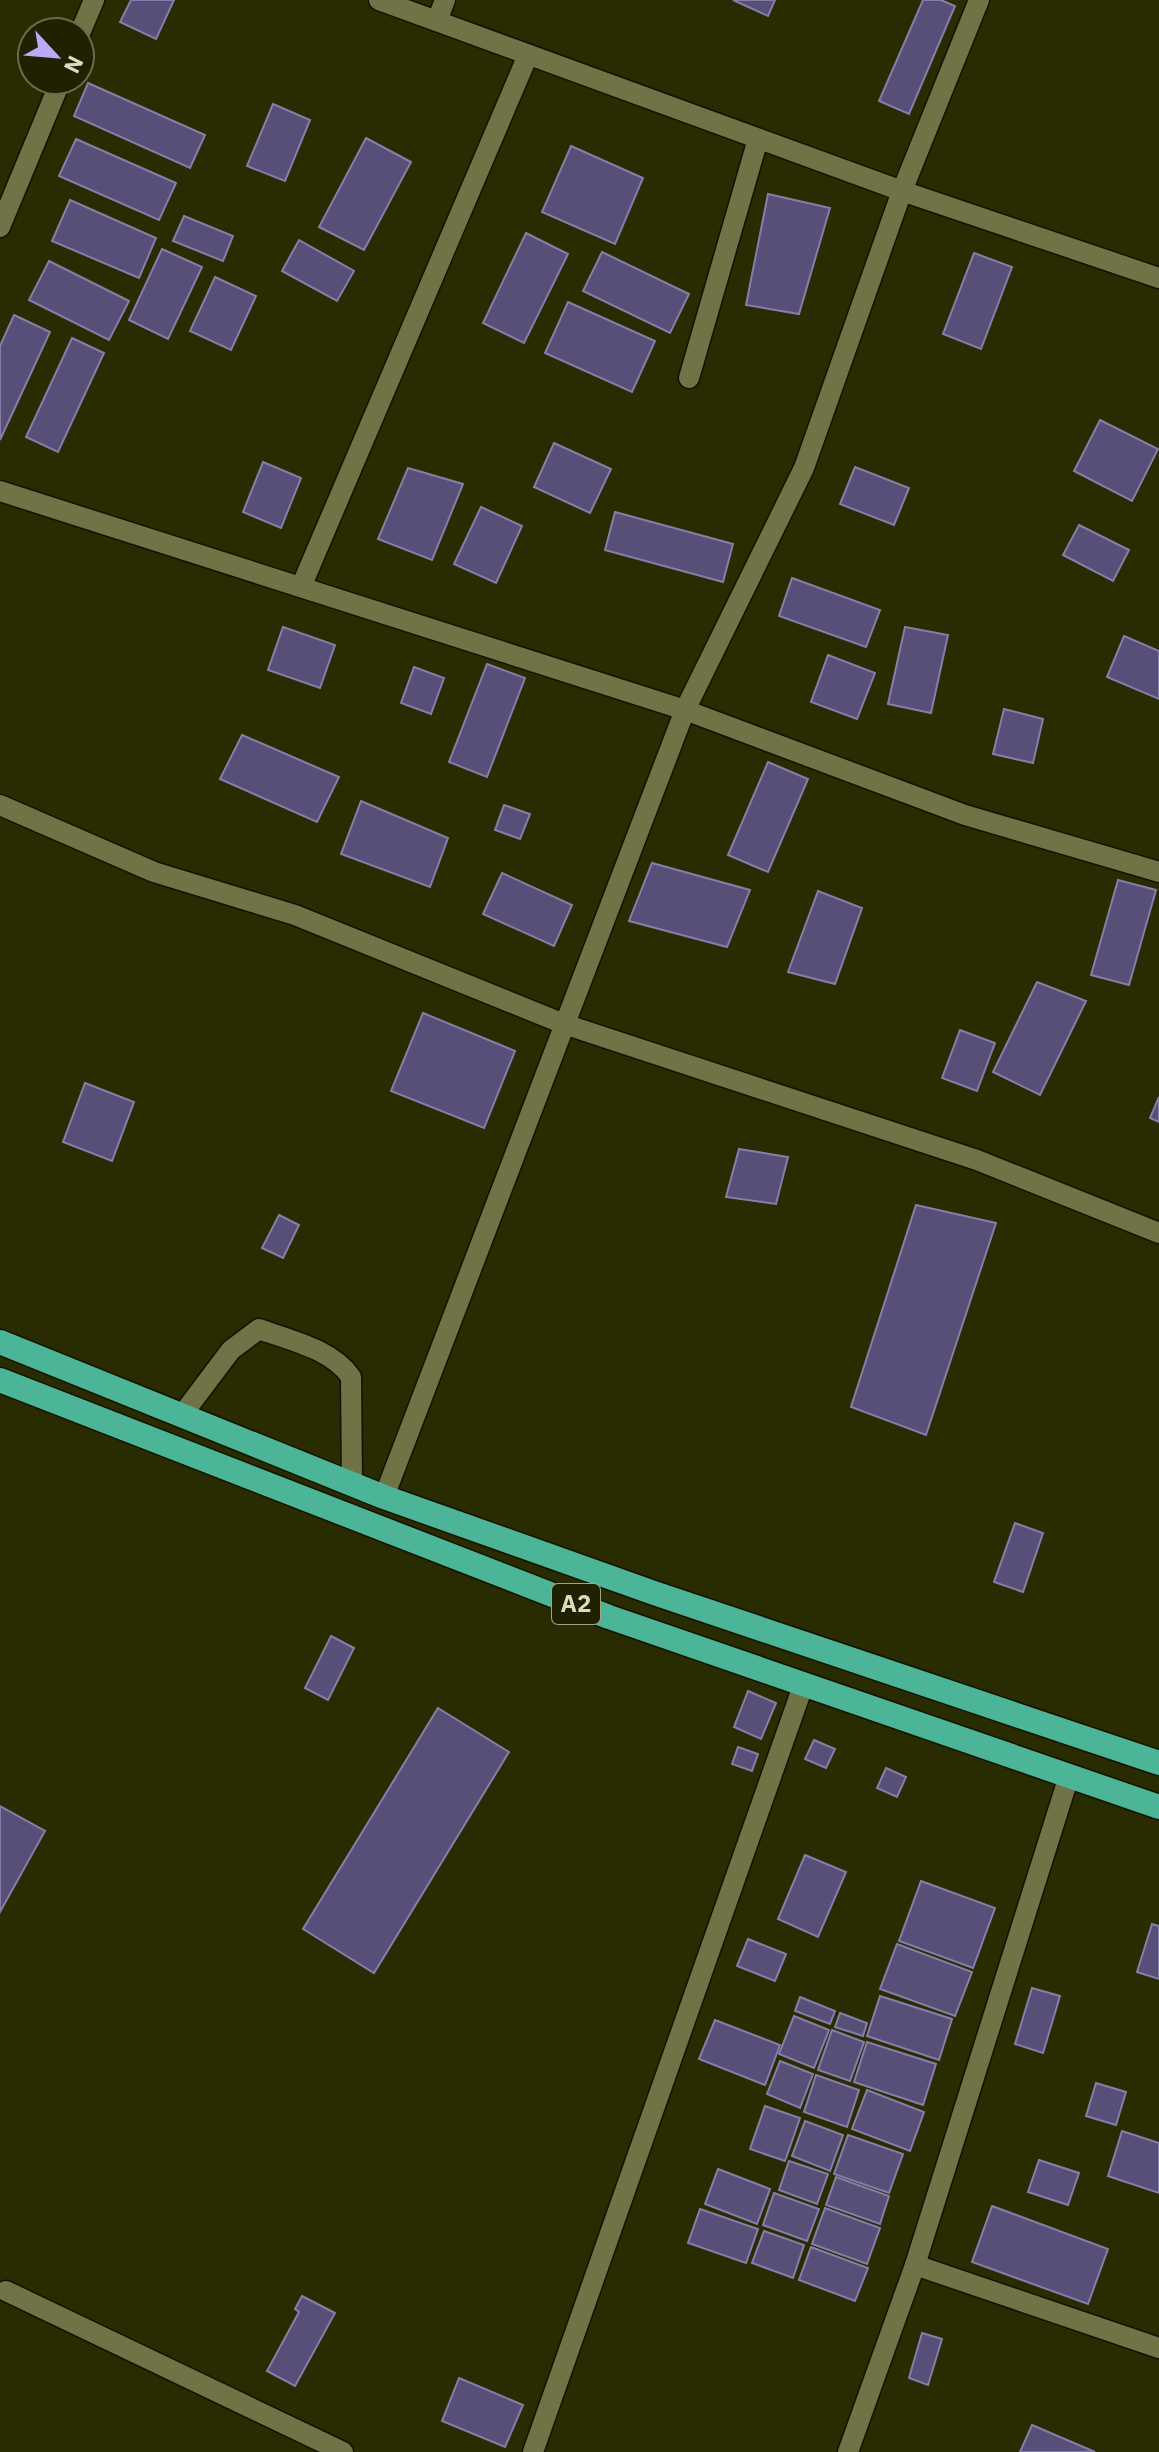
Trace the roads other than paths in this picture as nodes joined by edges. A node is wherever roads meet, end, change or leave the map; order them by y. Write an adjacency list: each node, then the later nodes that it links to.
1 (379, 0): 4 (street)
2 (445, 0): 4 (street)
3 (979, 0): 8 (street)
4 (437, 21): 5 (street)
5 (528, 55): 7 (street); 13 (street)
6 (54, 96): 9 (street)
7 (758, 139): 8 (street); 11 (street)
8 (902, 191): 10 (street); 14 (street)
9 (0, 227)
10 (1159, 278)
11 (689, 378)
12 (0, 491): 13 (street)
13 (301, 587): 14 (street)
14 (685, 710): 16 (street); 17 (street)
15 (0, 805): 17 (street)
16 (1159, 872)
17 (564, 1024): 18 (street); 23 (street)
18 (1159, 1233)
19 (0, 1342): 21 (highway, A2)
20 (0, 1380): 24 (highway, A2)
21 (182, 1415): 22 (highway, A2); 22 (street)
22 (352, 1484): 23 (highway, A2)
23 (384, 1497): 25 (highway, A2)
24 (803, 1686): 26 (highway, A2); 32 (street)
25 (1159, 1763)
26 (1069, 1776): 27 (highway, A2); 28 (street)
27 (1159, 1807)
28 (915, 2265): 30 (street); 33 (street)
29 (6, 2291): 31 (street)
30 (1159, 2348)
31 (343, 2452)
32 (533, 2452)
33 (848, 2452)

